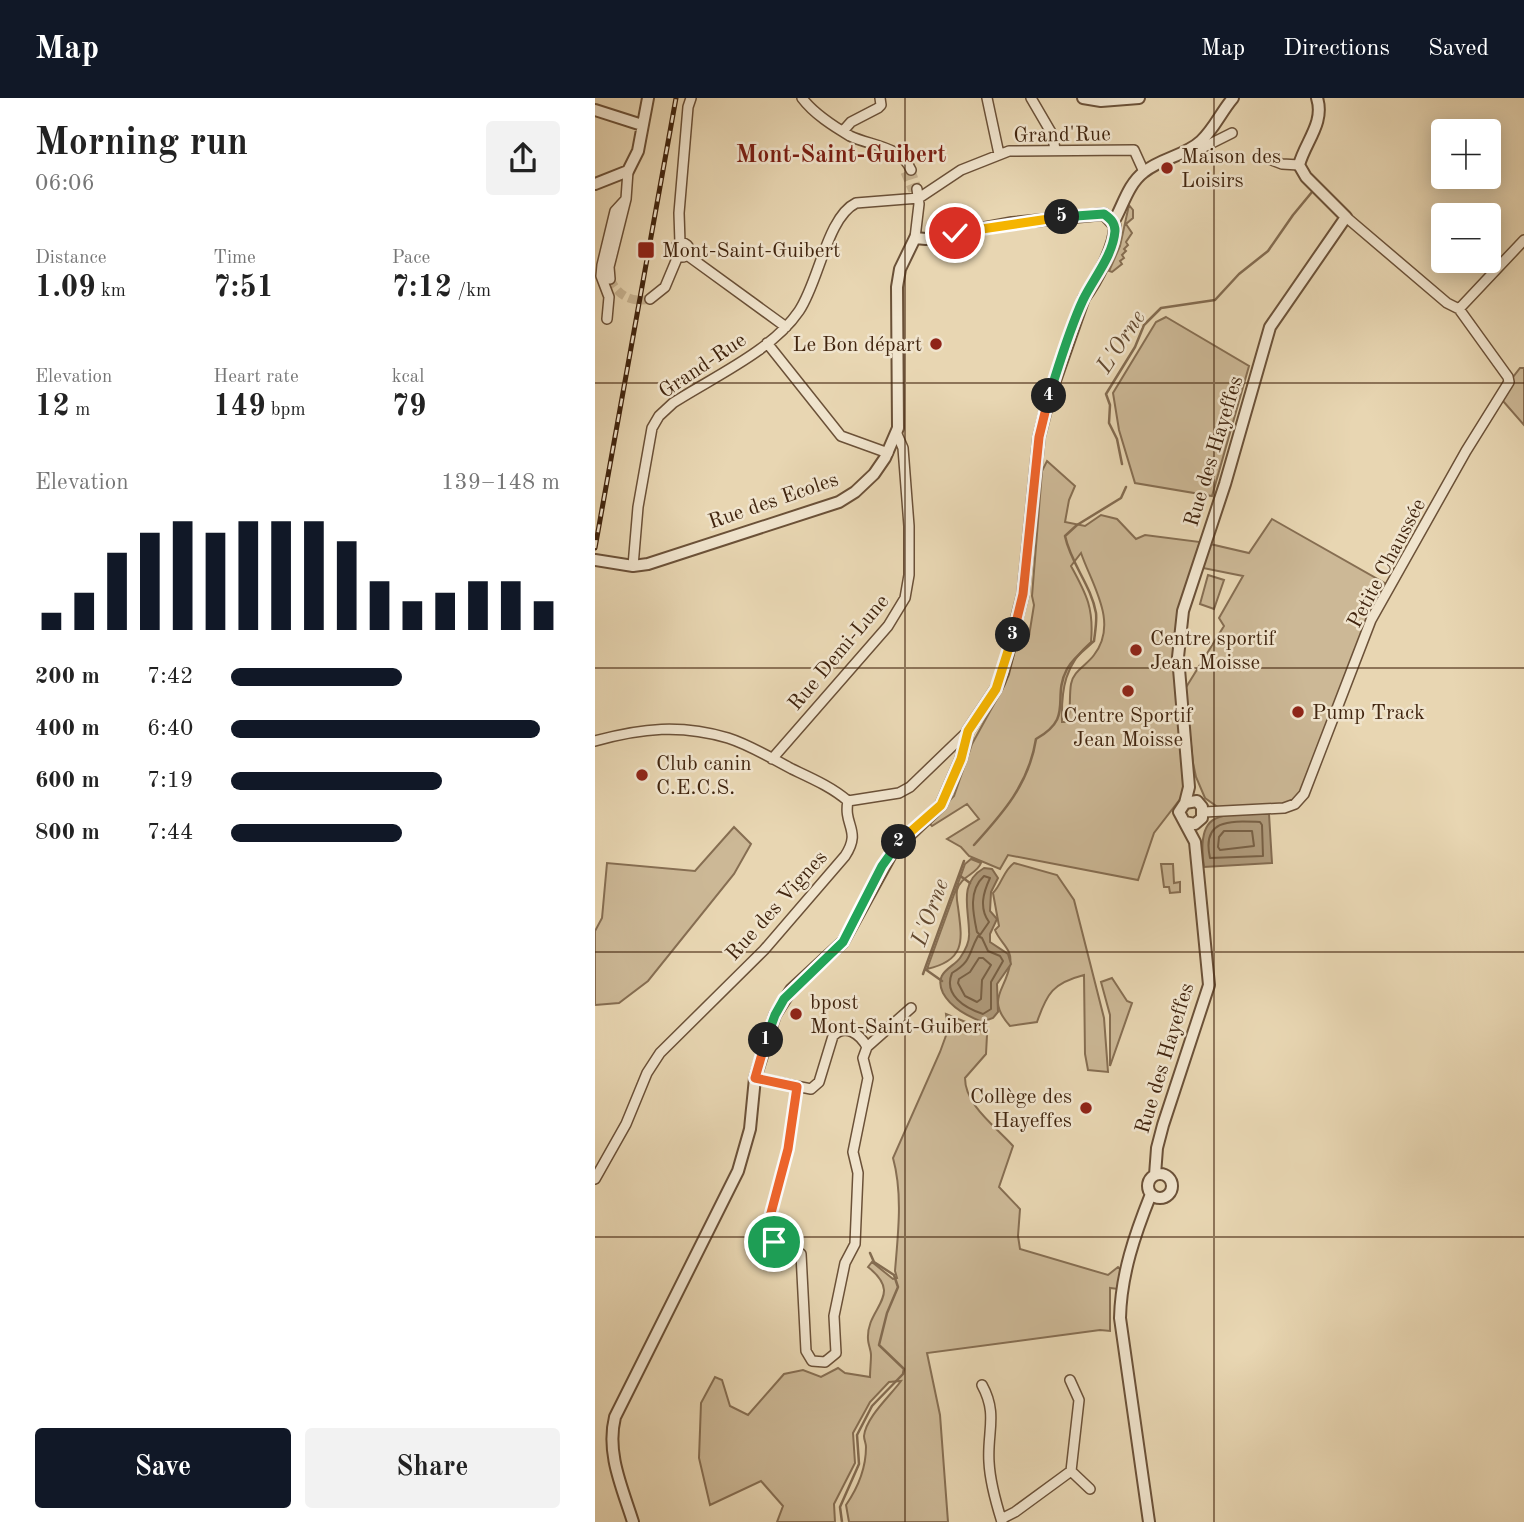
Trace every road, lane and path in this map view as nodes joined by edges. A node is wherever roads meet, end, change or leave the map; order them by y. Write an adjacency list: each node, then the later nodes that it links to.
1 (647, 98): 12 (street)
2 (691, 98): 32 (street)
3 (802, 98): 13 (street)
4 (880, 98): 13 (street)
5 (987, 98): 16 (street)
6 (1031, 98): 15 (street)
7 (1083, 98): 8 (street)
8 (1139, 98)
9 (1233, 98): 17 (street)
10 (1317, 98): 19 (street)
11 (595, 110): 12 (street)
12 (642, 125): 20 (street)
13 (843, 131): 21 (street)
14 (1232, 133): 17 (street)
15 (1055, 149): 16 (street, Grand'Rue); 22 (street, Grand'Rue)
16 (999, 154): 24 (street, Grand'Rue)
17 (1174, 154): 22 (street)
18 (1269, 159): 19 (street)
19 (1299, 165): 28 (street)
20 (628, 171): 23 (street); 26 (street)
21 (908, 171)
22 (1144, 172): 25 (street)
23 (595, 184)
24 (916, 193): 30 (street); 37 (street, Grand'Rue)
25 (1125, 197): 27 (street); 29 (street)
26 (626, 199): 33 (street); 36 (street)
27 (1104, 214): 29 (street); 30 (street)
28 (1346, 217): 35 (street); 46 (street, Rue des Hayeffes)
29 (1113, 223): 43 (street)
30 (915, 238): 39 (street, Rue des Ecoles)
31 (1524, 240): 35 (street)
32 (683, 256): 34 (street); 37 (street)
33 (610, 279)
34 (650, 299)
35 (1459, 309): 50 (street, Petite Chaussée)
36 (607, 319)
37 (786, 327): 38 (street, Grand-Rue)
38 (768, 343): 40 (street); 42 (street, Grand-Rue)
39 (897, 434): 40 (street, Rue des Ecoles); 45 (street, Rue Demi-Lune)
40 (888, 453): 42 (street, Rue des Ecoles)
41 (595, 560): 42 (street, Rue des Ecoles)
42 (628, 565)
43 (968, 731): 48 (street); 55 (street)
44 (595, 741): 45 (street)
45 (772, 759): 48 (street)
46 (1189, 787): 47 (street, Rue des Hayeffes); 49 (street, Rue des Hayeffes)
47 (1197, 800): 49 (street); 50 (street)
48 (848, 801): 58 (street, Rue des Vignes)
49 (1185, 803): 51 (street)
50 (1202, 816): 51 (street); 52 (street, Rue des Hayeffes)
51 (1185, 822): 52 (street, Rue des Hayeffes)
52 (1195, 842): 57 (street, Rue des Hayeffes)
53 (911, 1008): 54 (street)
54 (867, 1047): 56 (street); 56 (street)
55 (755, 1078): 56 (street); 65 (street)
56 (797, 1087)
57 (1159, 1175): 59 (street); 59 (street)
58 (595, 1179)
59 (1155, 1196): 66 (street)
60 (1070, 1380): 62 (street)
61 (982, 1385): 64 (street)
62 (1071, 1471): 63 (street); 64 (street)
63 (1090, 1489)
64 (1001, 1520)
65 (633, 1522)
66 (1149, 1522)

